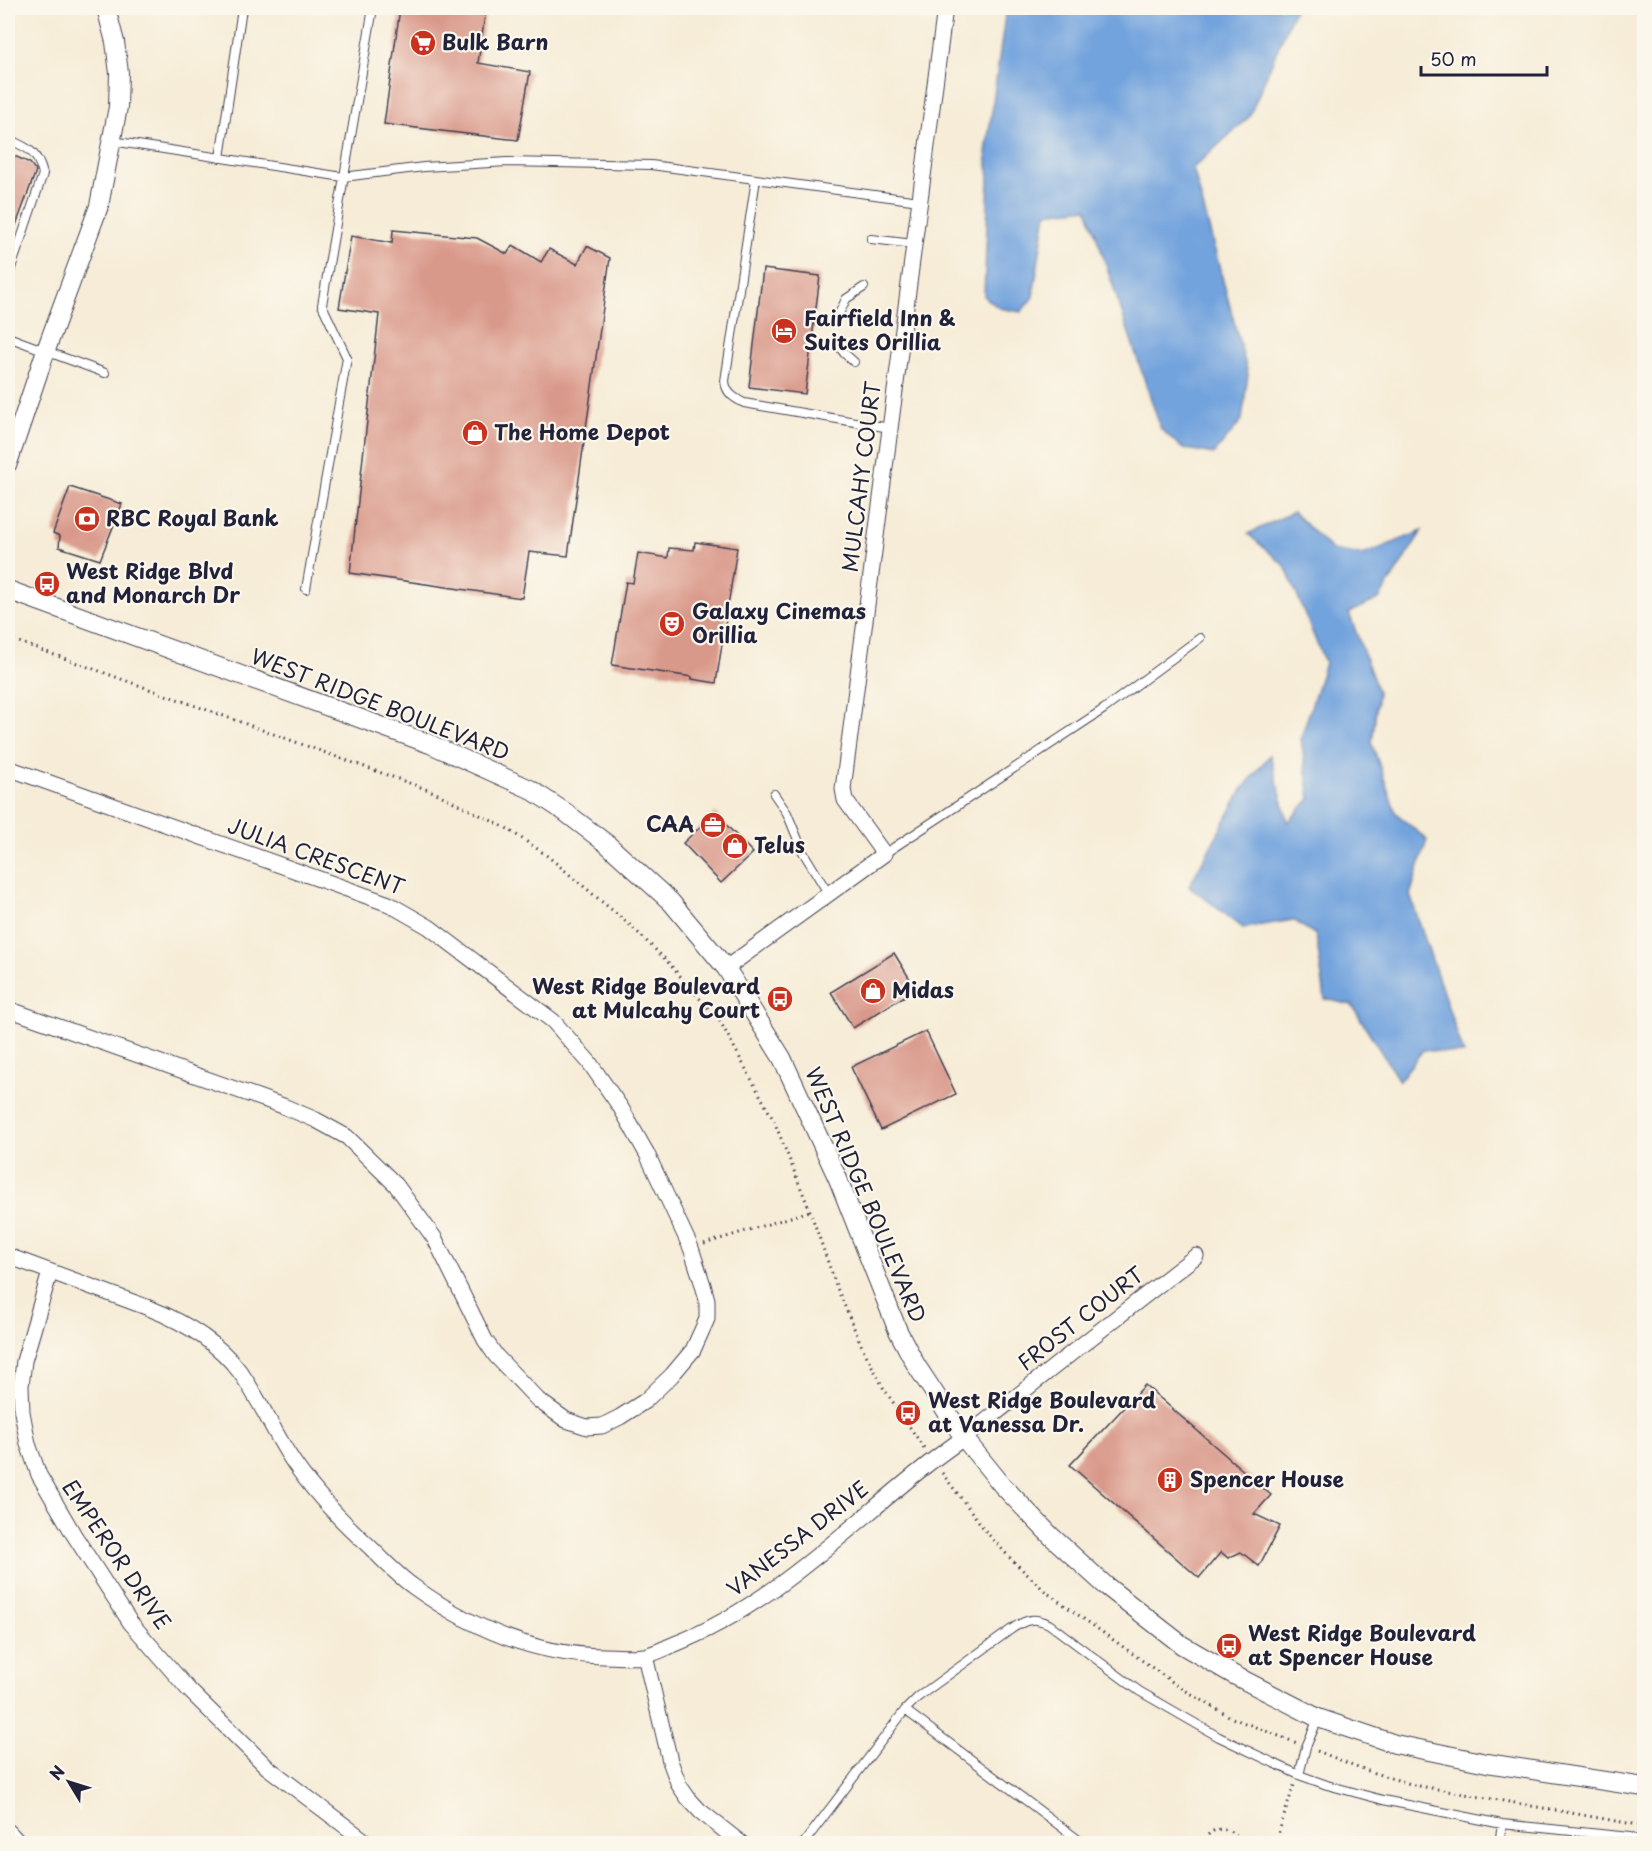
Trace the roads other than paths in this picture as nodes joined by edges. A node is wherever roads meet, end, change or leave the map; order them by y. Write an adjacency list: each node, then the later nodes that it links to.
1 (106, 8): 6 (street)
2 (242, 8): 7 (lane)
3 (373, 8): 8 (lane)
4 (945, 8): 10 (street, MULCAHY COURT)
5 (8, 139): 13 (lane)
6 (112, 141): 7 (lane); 18 (street)
7 (219, 158): 8 (lane)
8 (343, 177): 9 (lane); 23 (lane)
9 (756, 179): 10 (lane); 21 (lane)
10 (919, 201): 12 (street, MULCAHY COURT)
11 (871, 239): 12 (lane)
12 (914, 244): 21 (street, MULCAHY COURT)
13 (8, 277)
14 (864, 287): 15 (lane)
15 (839, 314)
16 (8, 337): 18 (lane)
17 (836, 342): 19 (lane)
18 (45, 350): 20 (lane); 22 (street)
19 (854, 362)
20 (105, 373)
21 (890, 428): 28 (street, MULCAHY COURT)
22 (8, 463)
23 (306, 589)
24 (8, 590): 30 (street, WEST RIDGE BOULEVARD)
25 (1200, 638): 28 (lane)
26 (8, 768): 31 (street, JULIA CRESCENT)
27 (774, 794): 29 (lane)
28 (884, 854): 29 (street)
29 (828, 893): 30 (street)
30 (726, 968): 35 (street, WEST RIDGE BOULEVARD)
31 (8, 1010)
32 (8, 1256): 34 (street, VANESSA DRIVE)
33 (1196, 1256): 35 (street, FROST COURT)
34 (50, 1272): 36 (street, VANESSA DRIVE); 45 (street, EMPEROR DRIVE)
35 (964, 1438): 36 (street, VANESSA DRIVE); 38 (street, WEST RIDGE BOULEVARD)
36 (645, 1656): 46 (street)
37 (905, 1710): 39 (lane); 47 (lane); 48 (lane)
38 (1318, 1718): 39 (lane); 40 (street, WEST RIDGE BOULEVARD)
39 (1299, 1775): 41 (lane)
40 (1644, 1787)
41 (1502, 1824): 43 (lane); 49 (lane)
42 (8, 1831): 44 (street)
43 (1644, 1842)
44 (20, 1844)
45 (369, 1844)
46 (742, 1844)
47 (803, 1844)
48 (1084, 1844)
49 (1499, 1844)

